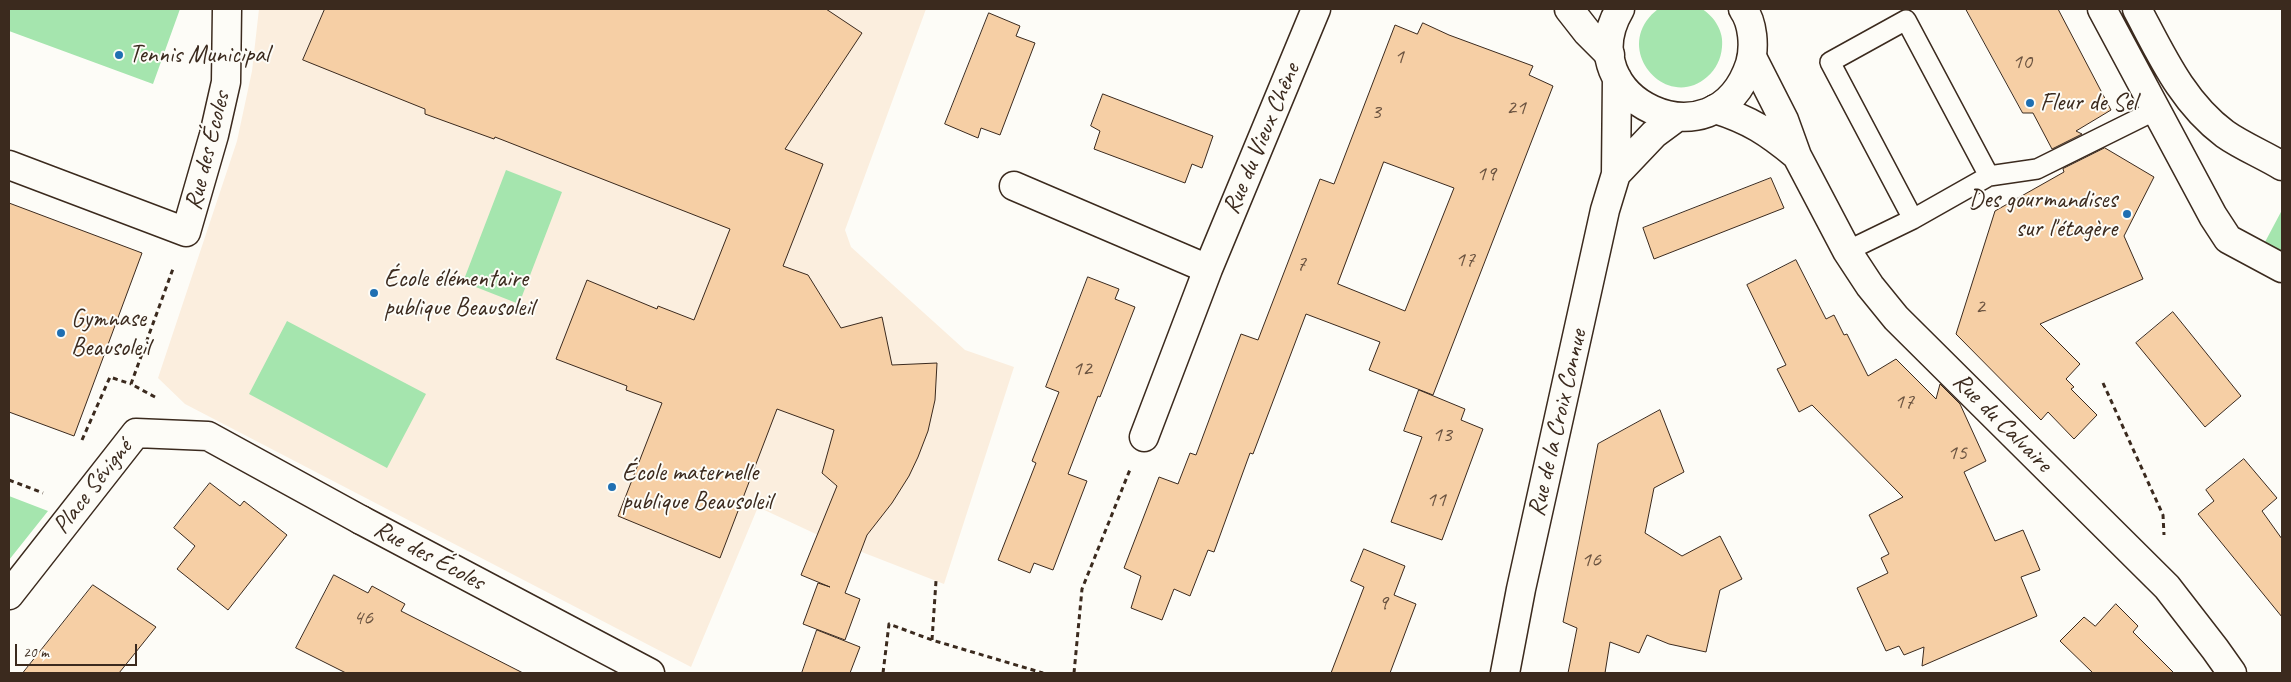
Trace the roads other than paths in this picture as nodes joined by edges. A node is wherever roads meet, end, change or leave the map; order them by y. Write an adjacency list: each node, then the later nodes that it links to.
1 (227, 9): 14 (street, Rue des Écoles)
2 (1316, 9): 22 (street, Rue du Vieux Chêne)
3 (1569, 9): 9 (street)
4 (1620, 9): 9 (street, Rue de la Croix Connue)
5 (1743, 9): 8 (street, Rue de la Croix Connue)
6 (2102, 9): 11 (street)
7 (2137, 9): 15 (street)
8 (1752, 57): 10 (street, Rue de la Croix Connue); 13 (street, Rue du Calvaire)
9 (1613, 66): 12 (street, Rue de la Croix Connue); 16 (street, Rue de la Croix Connue)
10 (1715, 109): 12 (street, Rue de la Croix Connue); 13 (street, Rue du Calvaire)
11 (2156, 110): 17 (lane); 21 (street)
12 (1677, 117): 16 (street, Rue de la Croix Connue)
13 (1797, 156): 20 (street, Rue du Calvaire)
14 (9, 165)
15 (2282, 166)
16 (1616, 174): 27 (street, Rue de la Croix Connue)
17 (1989, 176): 19 (lane); 19 (lane)
18 (1014, 186): 22 (street)
19 (1913, 219): 20 (lane)
20 (1847, 251): 28 (street, Rue du Calvaire)
21 (2282, 268)
22 (1208, 269): 24 (street, Rue du Vieux Chêne)
23 (208, 436): 25 (street, Place Sévigné); 26 (street, Rue des Écoles)
24 (1144, 437)
25 (9, 594)
26 (650, 673)
27 (1505, 673)
28 (2232, 673)

